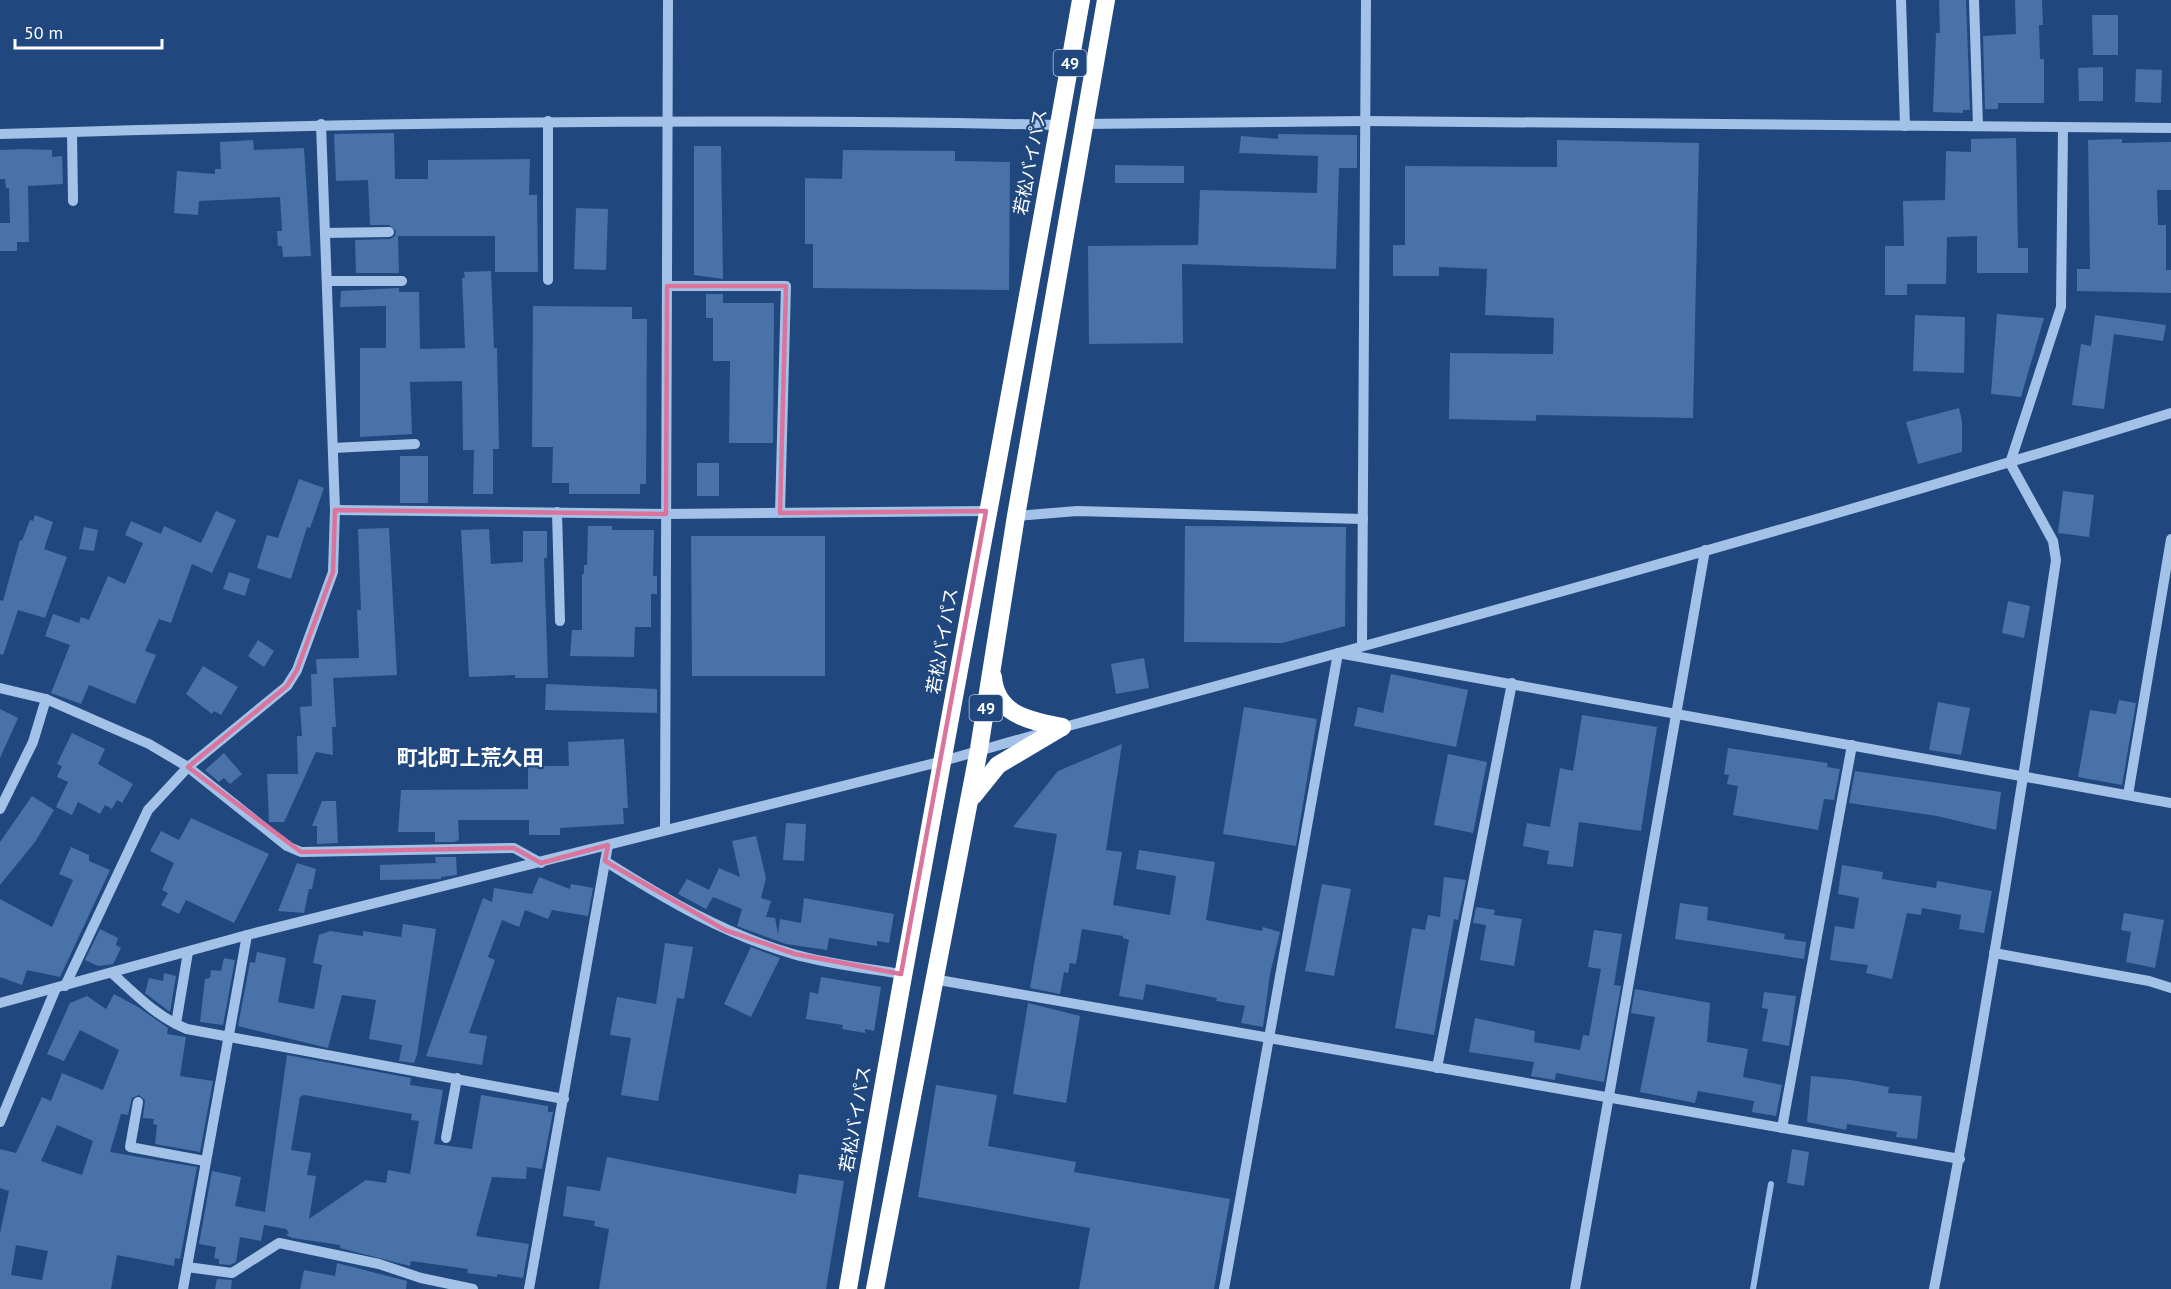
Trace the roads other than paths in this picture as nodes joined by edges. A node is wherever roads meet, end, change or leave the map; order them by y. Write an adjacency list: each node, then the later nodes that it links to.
1 (668, 0): 7 (street)
2 (1081, 0): 12 (highway, 若松バイパス / 49)
3 (1106, 0): 11 (highway, 49)
4 (1366, 0): 9 (street)
5 (1901, 0): 13 (street)
6 (1974, 0): 14 (street)
7 (668, 120): 8 (street); 12 (street); 25 (street)
8 (548, 122): 10 (street); 22 (street)
9 (1366, 122): 11 (street); 13 (street); 36 (street)
10 (321, 124): 17 (street); 21 (street)
11 (1083, 124): 35 (highway, 49)
12 (1059, 125): 31 (highway, 若松バイパス / 49)
13 (1905, 126): 14 (street)
14 (1978, 126): 15 (street)
15 (2063, 127): 16 (street); 29 (street)
16 (2171, 128)
17 (72, 132): 18 (street); 19 (street)
18 (0, 134)
19 (73, 201)
20 (389, 232): 21 (street)
21 (325, 233): 23 (street)
22 (548, 280)
23 (327, 282): 24 (street); 28 (street)
24 (402, 282)
25 (667, 286): 33 (street); 34 (street)
26 (2170, 410): 29 (street)
27 (415, 444): 28 (street)
28 (333, 448): 30 (street)
29 (2010, 463): 38 (street); 52 (street)
30 (335, 510): 32 (street); 51 (street)
31 (986, 511): 33 (street); 50 (highway, 若松バイパス / 49)
32 (557, 512): 34 (street); 39 (street)
33 (780, 513): 34 (street)
34 (666, 514): 57 (street)
35 (1016, 516): 36 (street); 42 (highway, 49)
36 (1363, 519): 40 (street)
37 (2171, 539): 53 (street)
38 (1705, 550): 40 (street); 46 (street)
39 (560, 621)
40 (1362, 646): 41 (street)
41 (1338, 653): 43 (street); 47 (street); 72 (street)
42 (992, 667): 47 (highway); 49 (highway, 49)
43 (1512, 683): 46 (street); 73 (street)
44 (0, 688): 45 (street)
45 (46, 699): 51 (street); 56 (street)
46 (1675, 716): 48 (street); 75 (street)
47 (1062, 727): 49 (street); 55 (highway)
48 (1852, 746): 52 (street); 79 (street)
49 (979, 749): 50 (street); 55 (highway, 49)
50 (943, 761): 57 (street); 65 (highway, 若松バイパス / 49)
51 (188, 767): 60 (street); 67 (street)
52 (2024, 776): 53 (street); 63 (street)
53 (2128, 795): 54 (street)
54 (2171, 803)
55 (968, 806): 66 (highway, 49)
56 (0, 809)
57 (665, 829): 58 (street)
58 (608, 845): 59 (street); 60 (street)
59 (605, 861): 65 (street); 76 (street)
60 (541, 863): 61 (street)
61 (247, 935): 62 (street); 71 (street)
62 (188, 952): 64 (street); 70 (street)
63 (1994, 953): 68 (street); 81 (street)
64 (112, 973): 67 (street); 70 (street)
65 (901, 974): 87 (highway, 若松バイパス / 49)
66 (933, 979): 72 (street); 88 (highway, 49)
67 (61, 987): 69 (street); 78 (street)
68 (2171, 987)
69 (0, 1002)
70 (176, 1024): 71 (street)
71 (228, 1034): 74 (street); 82 (street)
72 (1268, 1036): 73 (street); 89 (street)
73 (1437, 1068): 75 (street)
74 (457, 1078): 76 (street); 80 (street)
75 (1607, 1095): 79 (street); 90 (street)
76 (564, 1099): 86 (street)
77 (138, 1102): 82 (street)
78 (0, 1122)
79 (1782, 1128): 81 (street)
80 (446, 1138)
81 (1960, 1159): 91 (street)
82 (205, 1161): 83 (street)
83 (187, 1267): 84 (street); 85 (street)
84 (183, 1289)
85 (473, 1289)
86 (529, 1289)
87 (848, 1289)
88 (875, 1289)
89 (1224, 1289)
90 (1575, 1289)
91 (1934, 1289)

